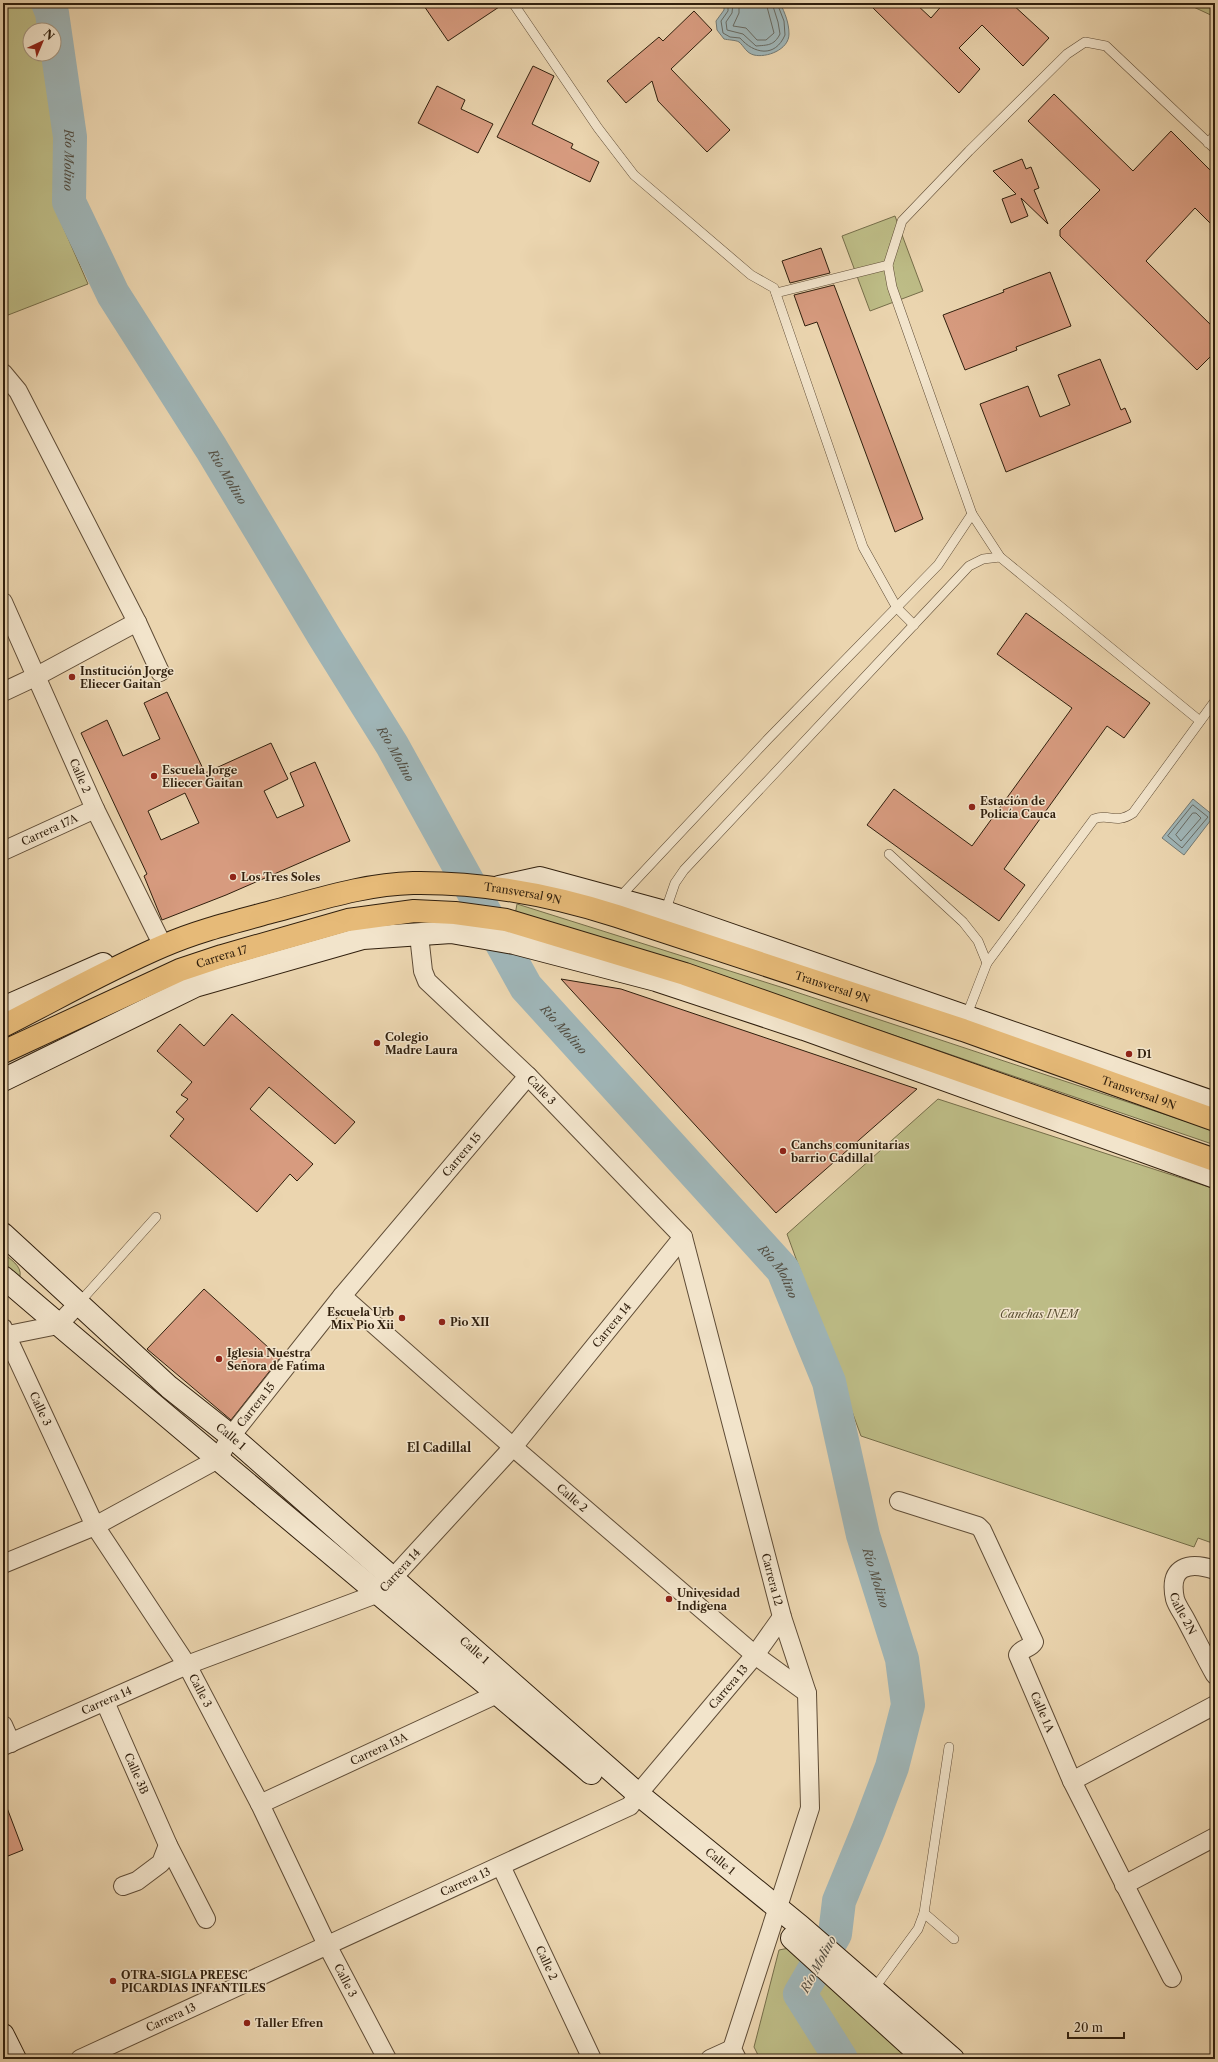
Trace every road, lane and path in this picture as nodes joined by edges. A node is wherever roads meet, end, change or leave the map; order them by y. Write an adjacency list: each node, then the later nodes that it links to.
1 (513, 3): 6 (lane)
2 (1215, 135): 3 (lane)
3 (1208, 142): 4 (lane); 5 (lane)
4 (1215, 149)
5 (888, 264): 6 (lane); 8 (lane)
6 (776, 293): 11 (lane)
7 (3, 373): 12 (street)
8 (972, 514): 9 (lane); 11 (lane)
9 (1000, 557): 13 (lane); 18 (lane)
10 (3, 602): 15 (street, Calle 2)
11 (896, 608): 13 (lane); 23 (lane)
12 (137, 622): 14 (street); 15 (street)
13 (914, 625): 24 (lane)
14 (160, 672)
15 (37, 676): 16 (street); 19 (street, Calle 2)
16 (3, 692)
17 (1215, 701): 18 (lane)
18 (1200, 721): 28 (lane)
19 (95, 808): 20 (street, Carrera 17A); 27 (street, Calle 2)
20 (3, 851)
21 (889, 854): 28 (lane)
22 (499, 887): 23 (main road); 27 (main road, Transversal 9N); 31 (main road, Transversal 9N)
23 (617, 900): 24 (main road)
24 (665, 912): 31 (main road)
25 (453, 922): 26 (main road, Carrera 17); 29 (main road); 33 (main road); 34 (main road, Carrera 17)
26 (419, 935): 35 (street, Calle 3); 36 (main road, Carrera 17)
27 (163, 946): 30 (main road); 32 (main road)
28 (987, 963): 31 (lane)
29 (776, 1007): 33 (main road); 39 (main road)
30 (3, 1008)
31 (965, 1023): 37 (main road); 38 (main road, Transversal 9N)
32 (3, 1026)
33 (804, 1029): 40 (main road)
34 (3, 1052)
35 (528, 1076): 43 (street, Calle 3); 45 (street, Carrera 15)
36 (3, 1080)
37 (1215, 1103)
38 (1215, 1120)
39 (1215, 1160)
40 (1215, 1177)
41 (156, 1218): 46 (lane)
42 (3, 1234): 46 (main road, Calle 1)
43 (683, 1237): 50 (street, Carrera 14); 57 (street, Carrera 12)
44 (3, 1277): 47 (main road, Calle 1)
45 (342, 1296): 49 (street, Carrera 15); 50 (street, Calle 2)
46 (78, 1304): 47 (street); 49 (main road, Calle 1)
47 (58, 1325): 48 (street); 51 (main road, Calle 1)
48 (4, 1333): 53 (street, Calle 3)
49 (231, 1436): 51 (street, Carrera 15); 56 (main road, Calle 1)
50 (513, 1447): 56 (street, Carrera 14); 58 (street, Calle 2)
51 (218, 1458): 53 (street); 56 (main road, Calle 1)
52 (899, 1501): 68 (street, Calle 1A)
53 (96, 1526): 54 (street); 59 (street, Calle 3)
54 (3, 1564)
55 (1215, 1570): 60 (street, Calle 2N)
56 (386, 1586): 59 (street, Carrera 14); 61 (main road, Calle 1)
57 (782, 1617): 58 (street, Carrera 13); 62 (street, Carrera 12)
58 (755, 1655): 62 (street, Calle 2); 69 (street, Carrera 13)
59 (187, 1665): 63 (street, Carrera 14); 70 (street, Calle 3)
60 (1215, 1675)
61 (506, 1690): 69 (main road, Calle 1); 70 (street, Carrera 13A)
62 (807, 1693): 77 (street, Carrera 12)
63 (105, 1702): 66 (street, Carrera 14); 72 (street, Calle 3B)
64 (1215, 1705): 68 (street)
65 (3, 1725): 66 (street)
66 (7, 1745)
67 (949, 1747): 76 (lane)
68 (1072, 1781): 74 (street, Calle 1A)
69 (634, 1800): 73 (street, Carrera 13); 77 (main road, Calle 1)
70 (260, 1804): 80 (street, Calle 3)
71 (1215, 1837): 74 (street)
72 (168, 1845): 75 (street); 78 (street, Calle 3B)
73 (501, 1866): 80 (street, Carrera 13); 88 (street, Calle 2)
74 (1124, 1885): 81 (street, Calle 1A)
75 (123, 1886)
76 (924, 1913): 79 (lane); 82 (lane)
77 (774, 1914): 82 (main road, Calle 1); 84 (street)
78 (206, 1919)
79 (954, 1938)
80 (326, 1945): 86 (street, Carrera 13); 87 (street, Calle 3)
81 (1172, 1978)
82 (869, 1995): 90 (main road, Calle 1); 91 (main road, Calle 1)
83 (3, 2035): 85 (main road)
84 (734, 2054): 89 (street)
85 (15, 2059)
86 (80, 2059)
87 (387, 2059)
88 (592, 2059)
89 (710, 2059)
90 (925, 2059)
91 (953, 2059)

